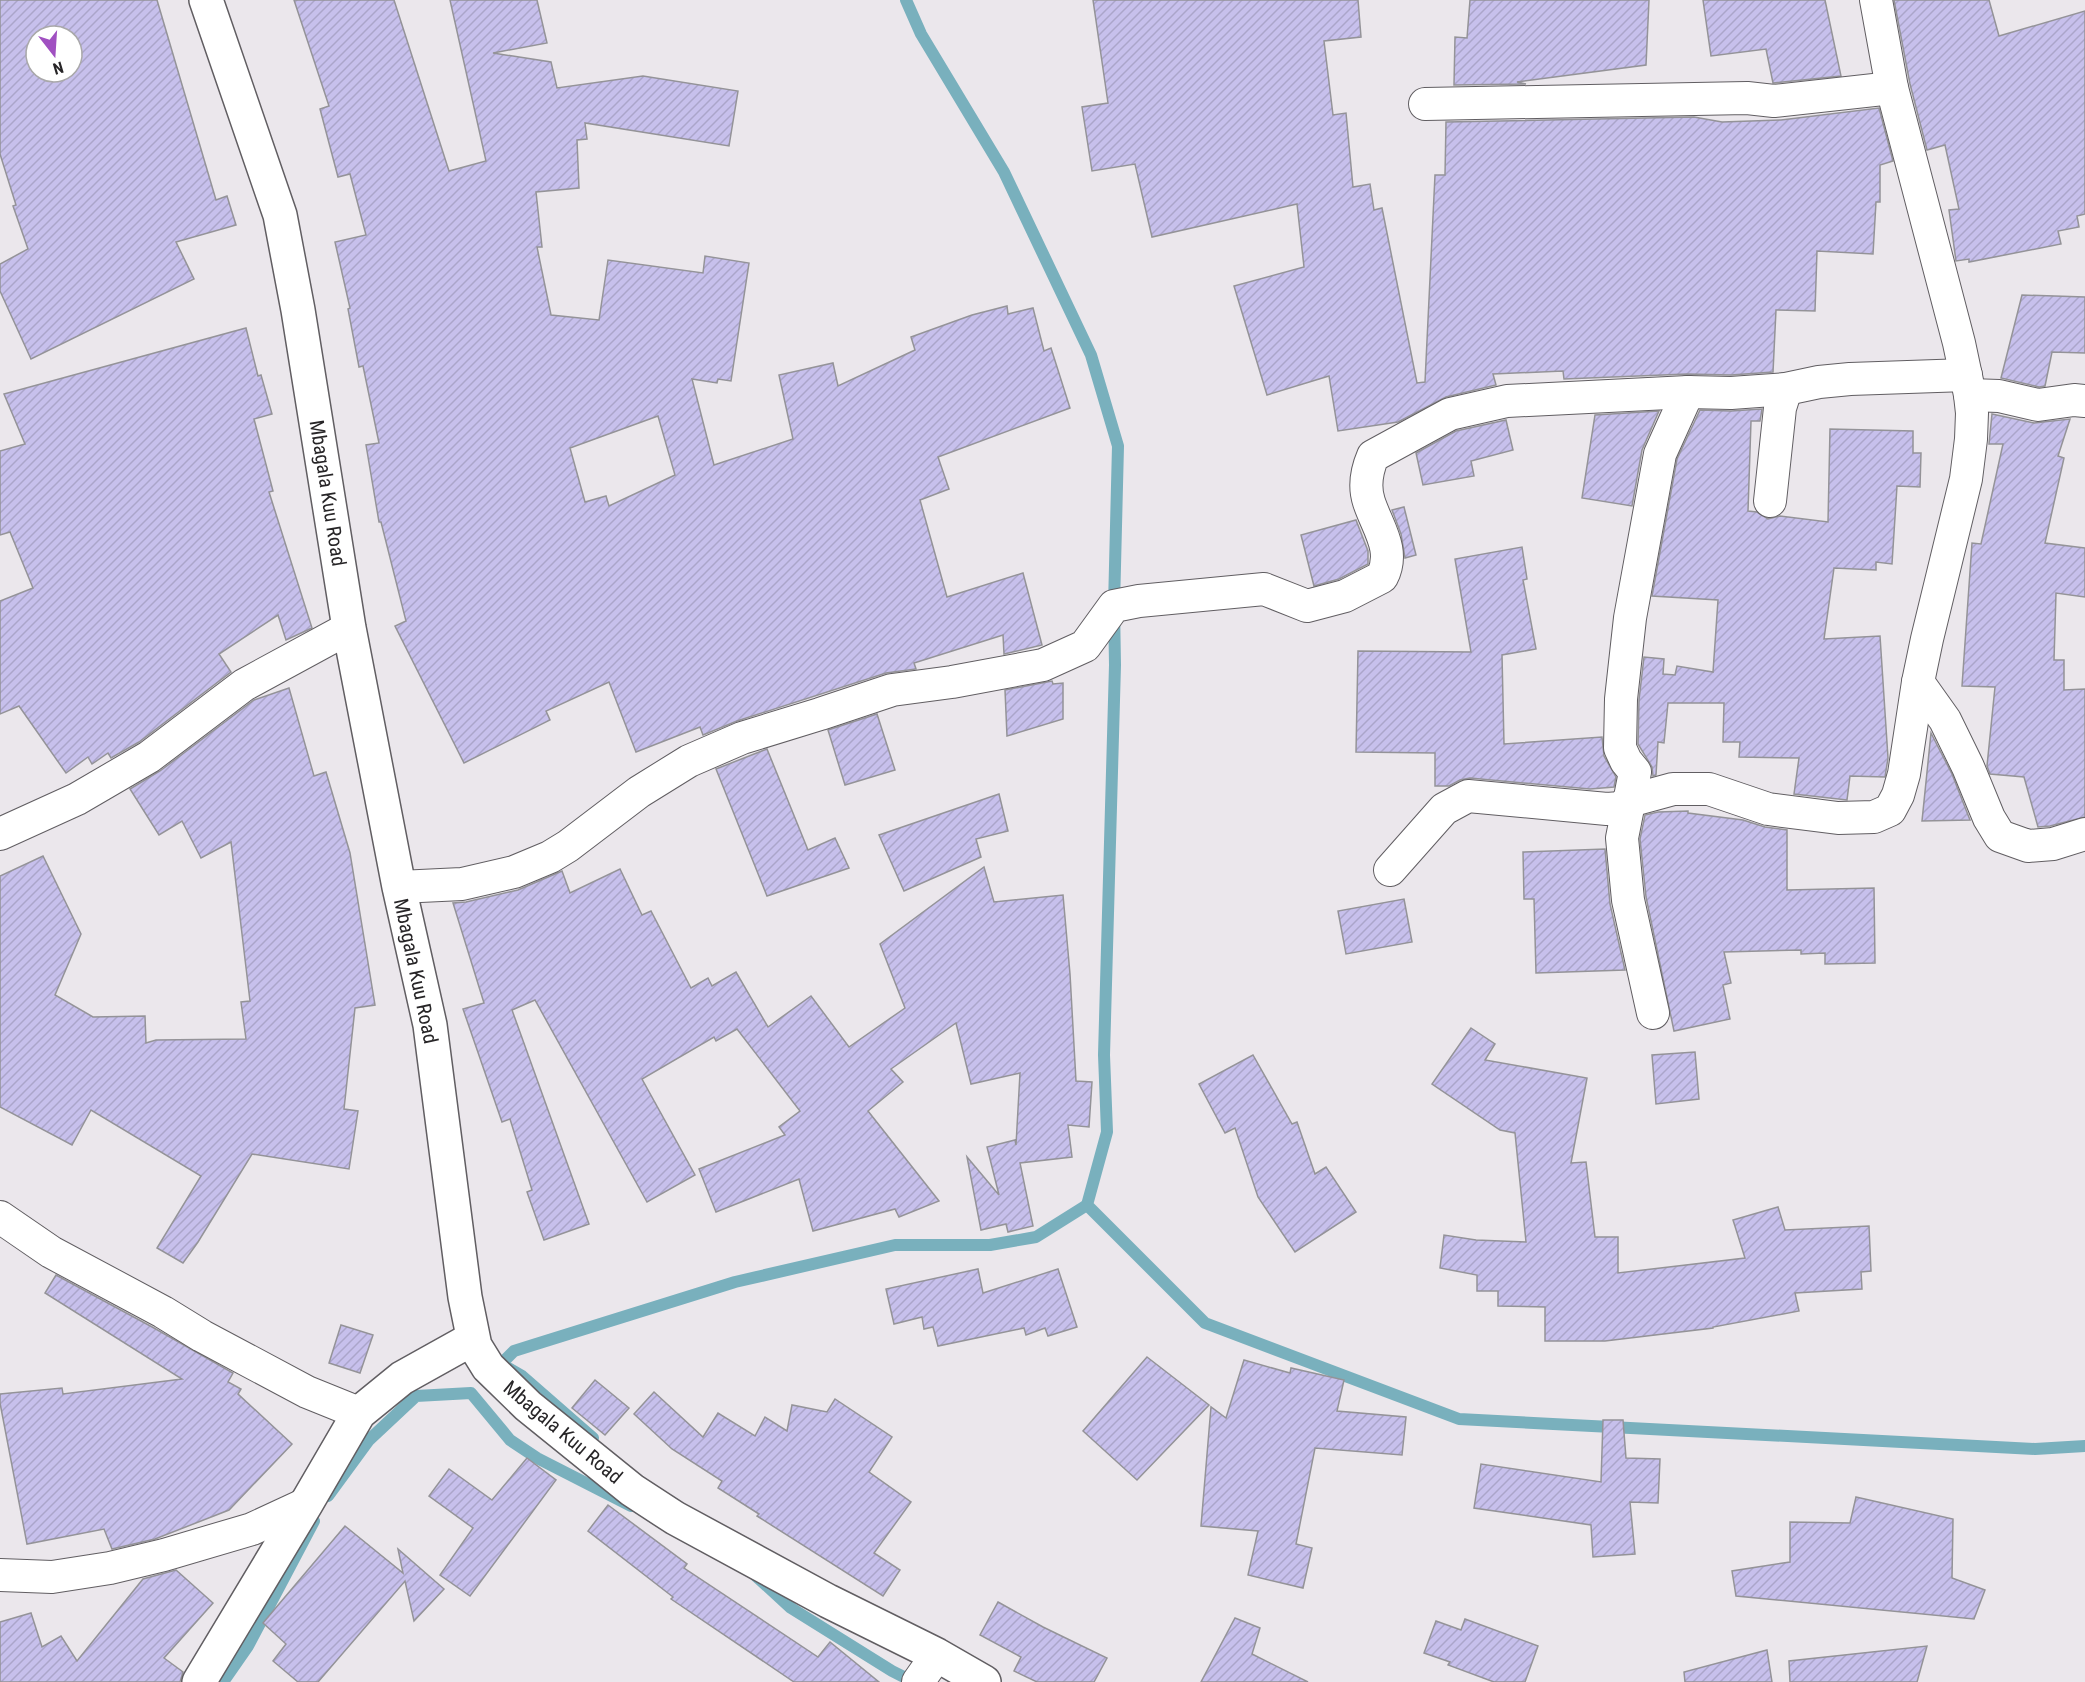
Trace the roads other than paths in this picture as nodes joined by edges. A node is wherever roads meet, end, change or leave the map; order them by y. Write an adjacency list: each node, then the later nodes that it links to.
1 (206, 0): 10 (street, Mbagala Kuu Road)
2 (1876, 0): 3 (street)
3 (1892, 88): 4 (street); 5 (street)
4 (1425, 104)
5 (1968, 385): 6 (street); 8 (street); 11 (street)
6 (1786, 389): 7 (street); 9 (street)
7 (1688, 392): 12 (street); 16 (street)
8 (2085, 401)
9 (1770, 501)
10 (349, 628): 13 (street); 16 (street, Mbagala Kuu Road)
11 (1918, 682): 12 (street); 14 (street)
12 (1629, 801): 15 (street); 17 (street)
13 (0, 834)
14 (2085, 834)
15 (1390, 870)
16 (399, 887): 19 (street, Mbagala Kuu Road)
17 (1653, 1013)
18 (0, 1217): 20 (street)
19 (472, 1339): 20 (street); 23 (street, Mbagala Kuu Road)
20 (358, 1413): 21 (street)
21 (306, 1504): 22 (street); 24 (street)
22 (0, 1575)
23 (937, 1655): 25 (street); 26 (street, Mbagala Kuu Road)
24 (199, 1682)
25 (918, 1682)
26 (984, 1682)

